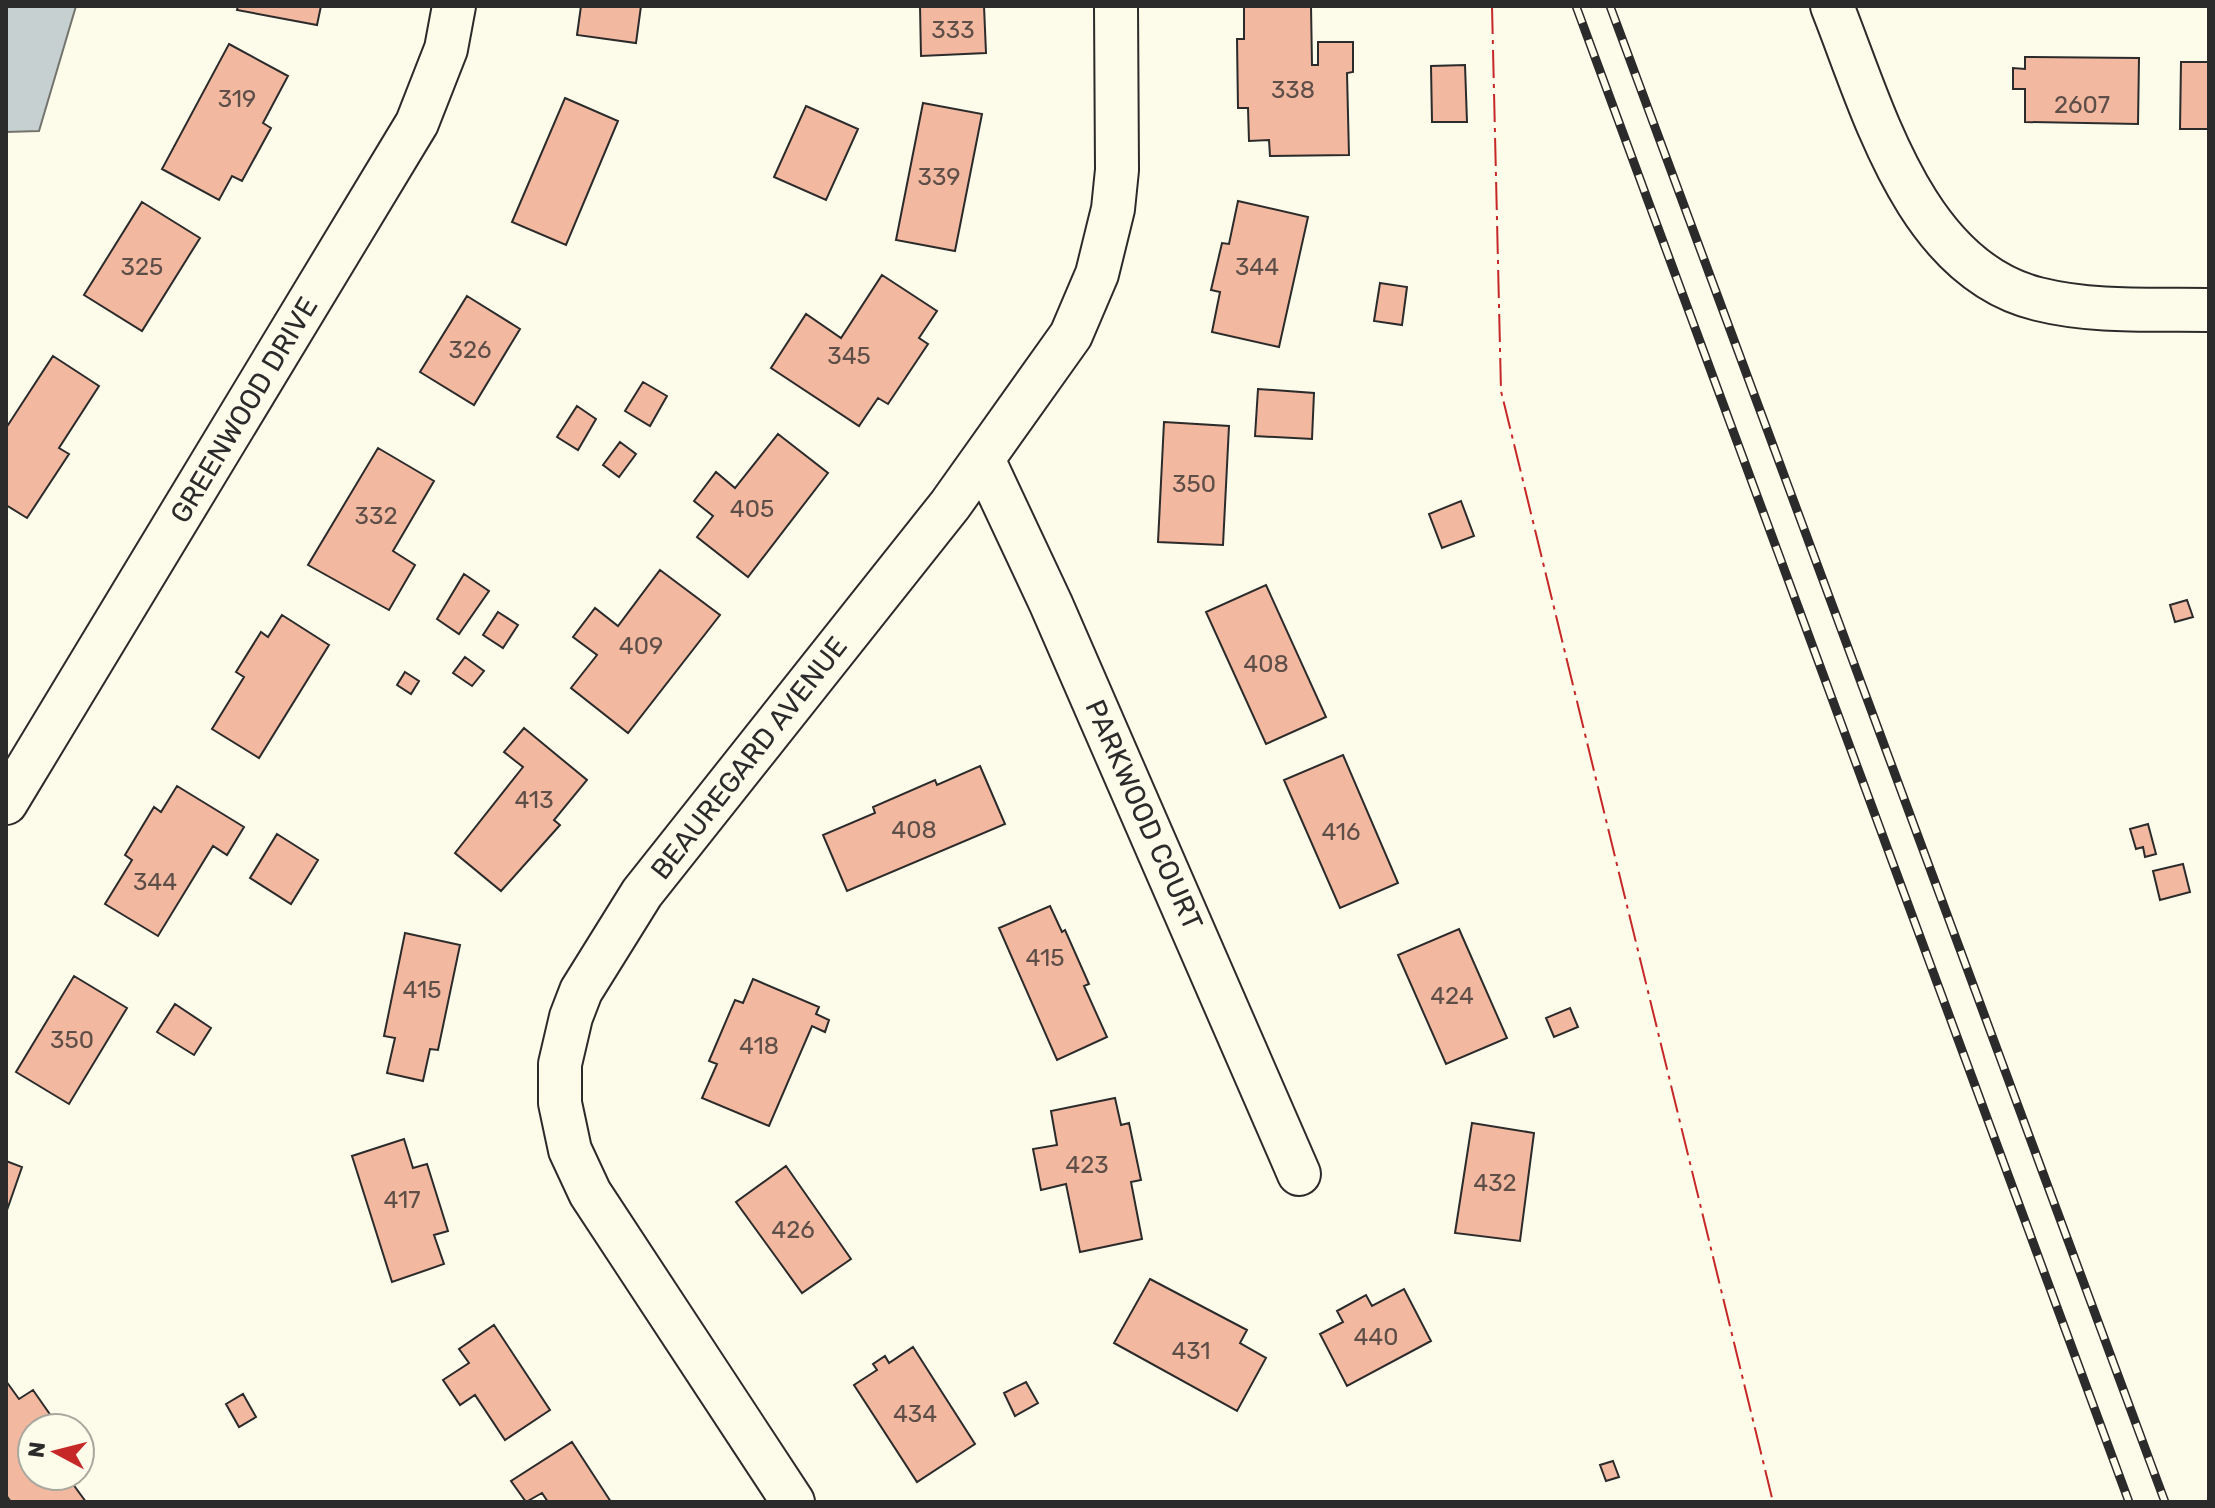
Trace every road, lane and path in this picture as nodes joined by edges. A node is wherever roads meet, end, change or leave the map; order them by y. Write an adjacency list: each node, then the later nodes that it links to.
1 (454, 6): 6 (street, GREENWOOD DRIVE)
2 (1116, 6): 5 (street, BEAUREGARD AVENUE)
3 (1835, 13): 4 (street)
4 (2209, 310)
5 (983, 459): 7 (street, PARKWOOD COURT); 8 (street, BEAUREGARD AVENUE)
6 (6, 803)
7 (1299, 1174)
8 (793, 1502)

